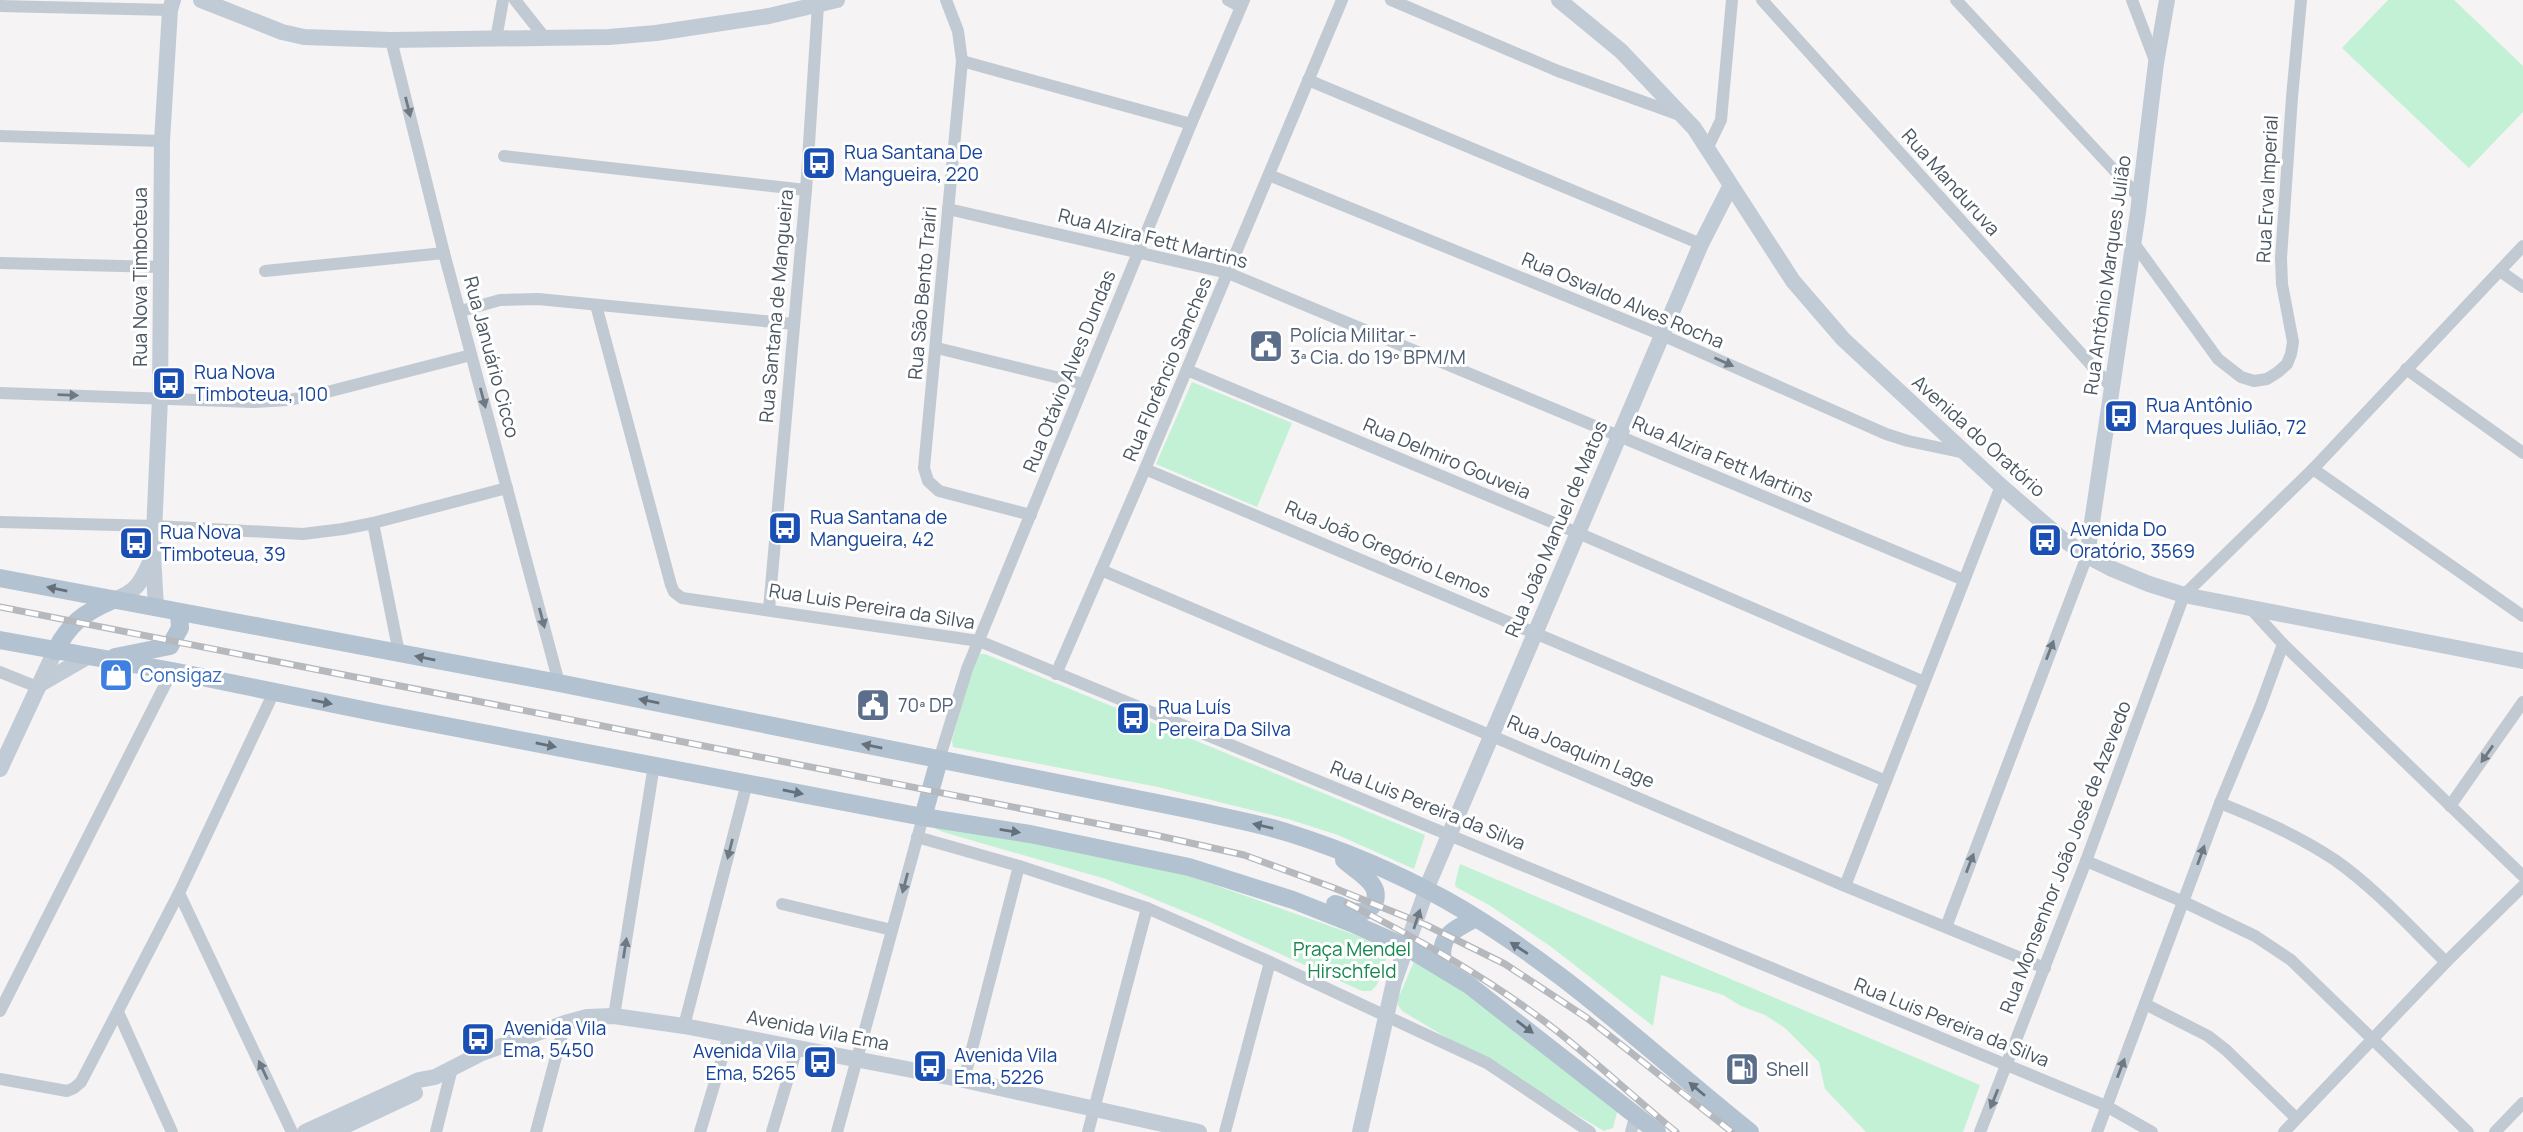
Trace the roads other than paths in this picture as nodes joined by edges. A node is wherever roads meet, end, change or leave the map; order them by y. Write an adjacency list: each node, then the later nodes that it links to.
1 (201, 0): 22 (main road)
2 (503, 0): 20 (street)
3 (515, 0): 21 (street)
4 (838, 0): 18 (main road)
5 (946, 0): 23 (street, Rua São Bento Trairi)
6 (1228, 0): 16 (street)
7 (1342, 0): 25 (street, Rua Florêncio Sanches)
8 (1391, 0): 26 (street)
9 (1559, 0): 26 (main road, Avenida do Oratório)
10 (1732, 0): 30 (street)
11 (1762, 0): 57 (street, Rua Manduruva)
12 (1956, 0): 35 (street)
13 (2133, 0): 24 (street)
14 (2167, 0): 24 (main road, Rua Antônio Marques Julião)
15 (2301, 0): 37 (street, Rua Erva Imperial)
16 (1243, 3): 27 (street, Rua Otávio Alves Dundas)
17 (171, 5): 19 (street); 29 (main road, Rua Nova Timboteua)
18 (818, 5): 21 (main road); 34 (street, Rua Santana de Mangueira)
19 (0, 6)
20 (496, 38): 21 (main road); 22 (main road)
21 (545, 38)
22 (391, 40): 41 (street, Rua Januário Cicco, one-way to 41)
23 (962, 61): 27 (street); 36 (street, Rua São Bento Trairi)
24 (2156, 63): 35 (main road, Rua Antônio Marques Julião)
25 (1308, 80): 32 (street, Rua Florêncio Sanches); 38 (street)
26 (1684, 116): 30 (main road, Avenida do Oratório)
27 (1191, 124): 40 (street, Rua Otávio Alves Dundas)
28 (0, 136): 29 (street)
29 (162, 141): 43 (main road, Rua Nova Timboteua)
30 (1707, 149): 33 (main road, Avenida do Oratório)
31 (504, 156): 34 (street)
32 (1269, 175): 46 (street, Rua Florêncio Sanches); 51 (street, Rua Osvaldo Alves Rocha)
33 (1730, 187): 38 (main road, Rua João Manuel de Matos); 61 (main road, Avenida do Oratório)
34 (806, 190): 50 (street, Rua Santana de Mangueira)
35 (2140, 198): 37 (main road, Rua Antônio Marques Julião)
36 (948, 209): 40 (street, Rua Alzira Fett Martins); 52 (street, Rua São Bento Trairi)
37 (2133, 242): 57 (main road, Rua Antônio Marques Julião)
38 (1701, 244): 51 (main road, Rua João Manuel de Matos)
39 (2523, 246): 45 (street)
40 (1138, 252): 46 (street, Rua Alzira Fett Martins); 56 (street, Rua Otávio Alves Dundas)
41 (444, 253): 44 (street); 49 (street, Rua Januário Cicco)
42 (0, 263): 43 (street)
43 (162, 267): 59 (main road, Rua Nova Timboteua)
44 (265, 271)
45 (2500, 271): 47 (street); 54 (street)
46 (1228, 273): 55 (street, Rua Florêncio Sanches); 60 (street, Rua Alzira Fett Martins)
47 (2523, 287)
48 (596, 305): 49 (street); 50 (street); 81 (street, Rua Luis Pereira da Silva)
49 (461, 311): 53 (street, Rua Januário Cicco)
50 (794, 324): 81 (street, Rua Santana de Mangueira)
51 (1662, 335): 60 (main road, Rua João Manuel de Matos); 61 (street, Rua Osvaldo Alves Rocha, one-way to 61)
52 (937, 348): 56 (street); 67 (street, Rua São Bento Trairi)
53 (471, 355): 59 (street); 66 (street, Rua Januário Cicco, one-way to 66)
54 (2406, 369): 62 (street); 64 (street)
55 (1187, 370): 63 (street, Rua Florêncio Sanches); 71 (street, Rua Delmiro Gouveia)
56 (1084, 384): 67 (street, Rua Otávio Alves Dundas)
57 (2113, 389): 73 (main road, Rua Antônio Marques Julião)
58 (0, 393): 59 (street, one-way to 59)
59 (160, 398): 70 (main road, Rua Nova Timboteua)
60 (1619, 436): 71 (main road, Rua João Manuel de Matos); 76 (street, Rua Alzira Fett Martins)
61 (1965, 453): 65 (main road, Avenida do Oratório)
62 (2523, 453)
63 (1145, 469): 74 (street, Rua Florêncio Sanches); 84 (street, Rua João Gregório Lemos)
64 (2313, 469): 77 (street); 83 (street)
65 (2001, 486): 73 (main road, Avenida do Oratório); 76 (street)
66 (507, 488): 69 (street); 96 (street, Rua Januário Cicco, one-way to 96)
67 (1031, 514): 86 (street, Rua Otávio Alves Dundas)
68 (0, 522): 70 (street)
69 (373, 523): 70 (street); 89 (street)
70 (156, 526): 72 (main road, Rua Nova Timboteua)
71 (1578, 533): 84 (main road, Rua João Manuel de Matos); 95 (street, Rua Delmiro Gouveia)
72 (153, 555): 78 (main road, Rua Nova Timboteua); 79 (main road, Rua Nova Timboteua)
73 (2087, 556): 77 (main road, Avenida do Oratório); 126 (street, one-way to 73)
74 (1101, 570): 94 (street, Rua Florêncio Sanches); 100 (street, Rua Joaquim Lage)
75 (0, 578): 78 (main road, one-way to 75)
76 (1964, 580): 95 (street)
77 (2184, 595): 80 (main road, Avenida do Oratório); 114 (street, Rua Monsenhor João José de Azevedo)
78 (113, 600): 79 (main road); 88 (main road)
79 (156, 608): 82 (main road)
80 (2251, 609): 87 (street); 91 (main road, Avenida do Oratório)
81 (769, 610): 86 (street, Rua Luis Pereira da Silva)
82 (179, 612): 89 (main road); 90 (main road)
83 (2523, 616)
84 (1535, 632): 100 (main road, Rua João Manuel de Matos); 104 (street, Rua João Gregório Lemos)
85 (0, 640): 88 (main road)
86 (979, 641): 94 (street, Rua Luis Pereira da Silva); 101 (street, Rua Otávio Alves Dundas)
87 (2283, 644): 107 (street); 108 (street)
88 (55, 651): 90 (main road); 97 (main road)
89 (399, 653): 96 (main road, one-way to 89)
90 (94, 658): 92 (main road); 97 (main road)
91 (2523, 661)
92 (172, 671): 98 (main road); 134 (street)
93 (0, 673): 97 (street)
94 (1056, 674): 111 (street, Rua Luis Pereira da Silva)
95 (1924, 682): 104 (street)
96 (559, 683): 101 (main road, one-way to 96)
97 (41, 685): 103 (main road)
98 (274, 692): 102 (main road, one-way to 102); 121 (street)
99 (2523, 702): 108 (street, one-way to 108)
100 (1492, 734): 111 (main road, Rua João Manuel de Matos); 118 (street, Rua Joaquim Lage)
101 (939, 760): 106 (main road); 113 (main road, one-way to 101)
102 (654, 765): 105 (main road); 137 (street, one-way to 102)
103 (0, 769)
104 (1886, 781): 118 (street)
105 (747, 783): 109 (main road, one-way to 109); 139 (street, one-way to 139)
106 (932, 786): 109 (main road); 110 (main road)
107 (2220, 803): 122 (street, one-way to 107); 130 (street)
108 (2450, 806): 117 (street)
109 (923, 817): 110 (main road); 112 (street)
110 (942, 821): 116 (main road, one-way to 116)
111 (1450, 835): 120 (main road, Rua João Manuel de Matos); 144 (street, Rua Luis Pereira da Silva)
112 (917, 837): 115 (street); 127 (street, one-way to 127)
113 (1328, 846): 116 (main road); 120 (main road)
114 (2086, 861): 122 (street); 131 (street, Rua Monsenhor João José de Azevedo)
115 (1019, 866): 124 (street); 148 (street)
116 (1189, 867): 128 (main road)
117 (2523, 876)
118 (1845, 886): 126 (street, Rua Joaquim Lage)
119 (2523, 886): 130 (street)
120 (1427, 890): 125 (main road); 128 (main road, Rua João Manuel de Matos, one-way to 120)
121 (179, 893): 135 (street); 155 (street, one-way to 121)
122 (2184, 902): 133 (street); 141 (street)
123 (782, 904): 127 (street)
124 (1147, 908): 129 (street); 151 (street)
125 (1474, 919): 132 (main road); 170 (main road, one-way to 125)
126 (1946, 927): 131 (street, Rua Joaquim Lage)
127 (892, 930): 143 (street)
128 (1404, 947): 132 (main road); 136 (main road, Rua João Manuel de Matos)
129 (1270, 962): 136 (street); 165 (street)
130 (2446, 962): 141 (street)
131 (2045, 968): 144 (street, Rua Monsenhor João José de Azevedo)
132 (1443, 969): 152 (main road, one-way to 152)
133 (2145, 1004): 150 (street, one-way to 133); 153 (street)
134 (0, 1011)
135 (118, 1012): 147 (street); 154 (street)
136 (1386, 1014): 166 (main road, Rua João Manuel de Matos); 167 (street)
137 (614, 1016): 138 (main road, Avenida Vila Ema); 139 (main road, Avenida Vila Ema)
138 (565, 1023): 145 (main road, Avenida Vila Ema); 159 (street)
139 (684, 1026): 140 (main road, Avenida Vila Ema)
140 (729, 1035): 142 (main road, Avenida Vila Ema); 160 (street)
141 (2372, 1039): 153 (street); 175 (street)
142 (797, 1048): 143 (main road, Avenida Vila Ema); 161 (street)
143 (857, 1059): 148 (main road, Avenida Vila Ema); 162 (street)
144 (2007, 1065): 150 (street, Rua Luis Pereira da Silva); 171 (street, Rua Monsenhor João José de Azevedo, one-way to 171)
145 (452, 1068): 146 (main road, Avenida Vila Ema); 158 (street)
146 (435, 1077): 156 (main road, Avenida Vila Ema); 157 (main road, Avenida Vila Ema)
147 (0, 1079)
148 (964, 1080): 151 (main road, Avenida Vila Ema)
149 (2523, 1103): 176 (street)
150 (2106, 1106): 172 (street); 173 (street, Rua Luis Pereira da Silva)
151 (1094, 1109): 163 (street); 164 (main road, Avenida Vila Ema)
152 (1636, 1114): 168 (street); 169 (main road)
153 (2296, 1118): 174 (street)
154 (172, 1132)
155 (292, 1132)
156 (305, 1132)
157 (331, 1132)
158 (436, 1132)
159 (536, 1132)
160 (700, 1132)
161 (772, 1132)
162 (838, 1132)
163 (1088, 1132)
164 (1199, 1132)
165 (1225, 1132)
166 (1360, 1132)
167 (1590, 1132)
168 (1631, 1132)
169 (1657, 1132)
170 (1750, 1132)
171 (1980, 1132)
172 (2096, 1132)
173 (2152, 1132)
174 (2284, 1132)
175 (2468, 1132)
176 (2496, 1132)

